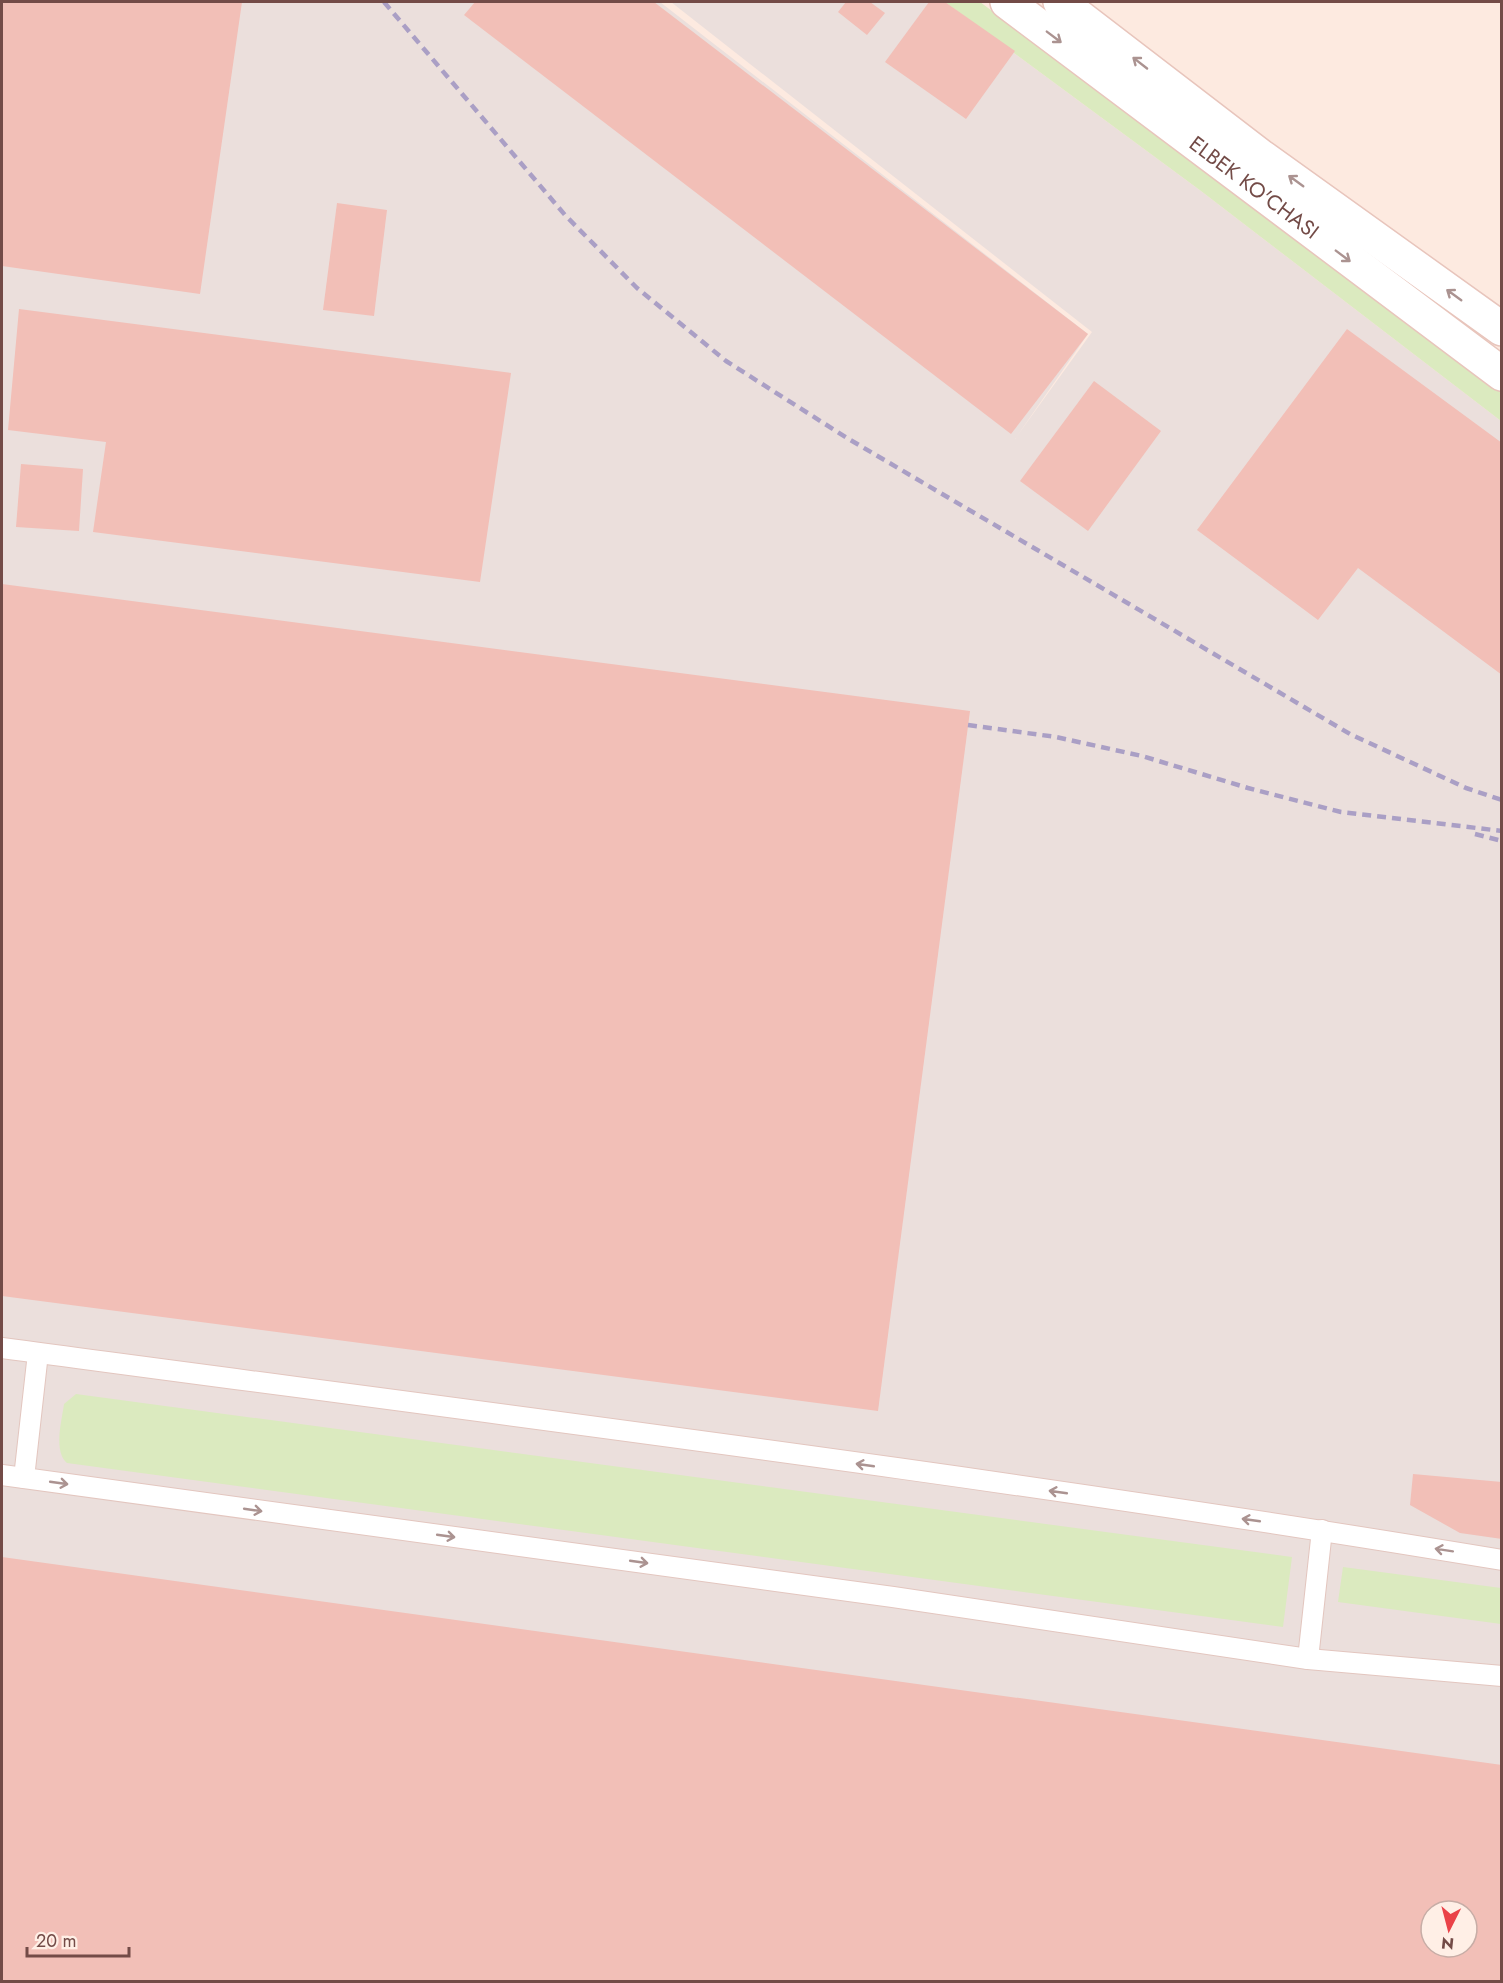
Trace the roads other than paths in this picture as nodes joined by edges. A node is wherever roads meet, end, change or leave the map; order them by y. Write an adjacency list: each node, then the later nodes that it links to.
1 (1007, 2): 4 (main road, ELBEK KO'CHASI, one-way to 4)
2 (1060, 2): 3 (main road, ELBEK KO'CHASI, one-way to 2)
3 (1502, 329)
4 (1502, 374)
5 (2, 1348): 6 (lane)
6 (38, 1353): 8 (lane); 9 (lane, one-way to 6)
7 (2, 1475): 8 (lane)
8 (24, 1478): 11 (lane, one-way to 11)
9 (1322, 1530): 10 (lane, one-way to 9); 11 (lane)
10 (1502, 1560)
11 (1308, 1659): 12 (lane)
12 (1502, 1676)

